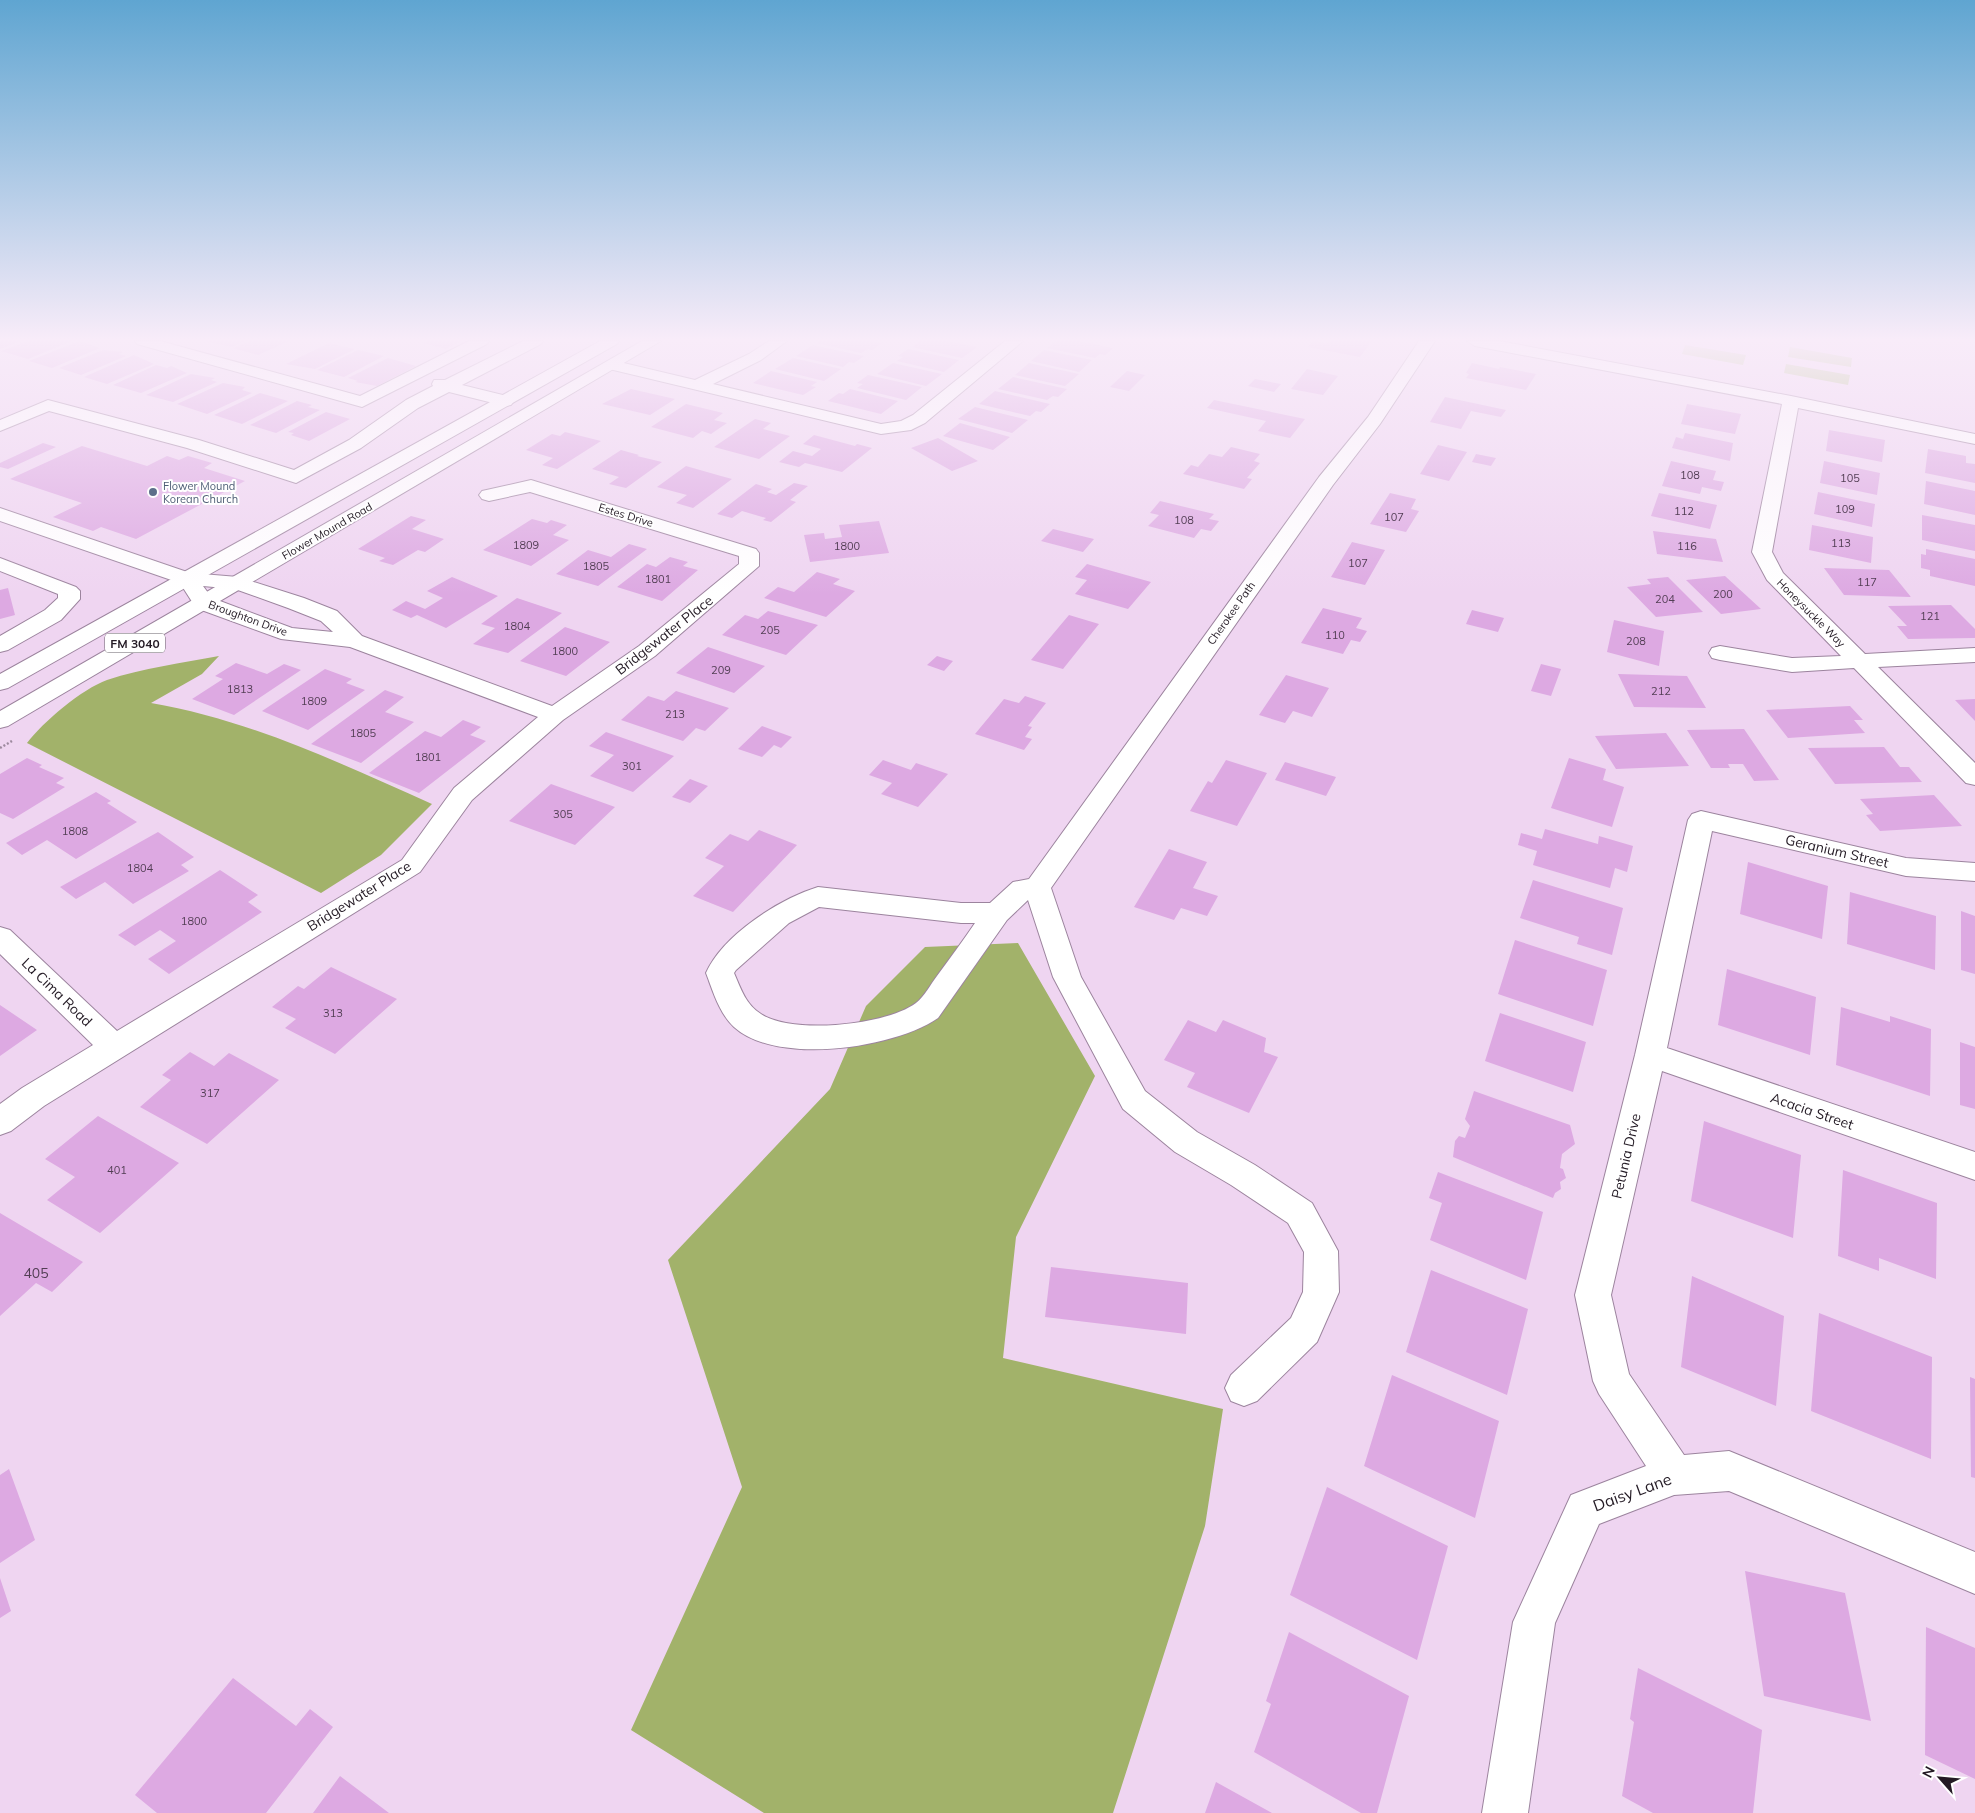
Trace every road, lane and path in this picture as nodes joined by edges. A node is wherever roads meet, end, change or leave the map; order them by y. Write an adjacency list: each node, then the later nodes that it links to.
1 (125, 426): 2 (street)
2 (381, 426)
3 (461, 426): 15 (street, Flower Mound Road / FM 3040)
4 (507, 426): 16 (street, Flower Mound Road / FM 3040)
5 (859, 426): 6 (street)
6 (906, 426)
7 (1370, 426): 29 (street, Cherokee Path)
8 (1787, 426): 22 (street, Honeysuckle Way)
9 (1907, 426): 10 (street)
10 (1975, 440)
11 (489, 495): 14 (street, Estes Drive)
12 (0, 514): 15 (street)
13 (0, 564): 19 (street)
14 (749, 566): 24 (street, Bridgewater Place)
15 (187, 579): 16 (street, Broughton Drive); 17 (street, Broughton Drive); 23 (street, Flower Mound Road / FM 3040)
16 (238, 583): 17 (street, Flower Mound Road / FM 3040); 18 (street, Broughton Drive)
17 (204, 603): 18 (street, Broughton Drive); 25 (street, Flower Mound Road / FM 3040)
18 (354, 641): 24 (street, Broughton Drive)
19 (0, 645)
20 (1720, 653): 22 (street)
21 (1975, 655): 22 (street)
22 (1860, 662): 26 (street, Honeysuckle Way)
23 (0, 683)
24 (556, 715): 32 (street, Bridgewater Place)
25 (0, 720)
26 (1975, 777)
27 (1701, 820): 28 (street, Geranium Street); 33 (street, Petunia Drive)
28 (1975, 872)
29 (1037, 887): 30 (street); 36 (street)
30 (997, 913): 30 (street)
31 (0, 937): 32 (street, La Cima Road)
32 (114, 1047): 34 (street, Bridgewater Place)
33 (1650, 1055): 35 (street, Acacia Street); 37 (street, Petunia Drive)
34 (0, 1122)
35 (1975, 1166)
36 (1244, 1388)
37 (1674, 1475): 38 (street, Daisy Lane); 39 (street, Daisy Lane)
38 (1975, 1573)
39 (1505, 1813)

